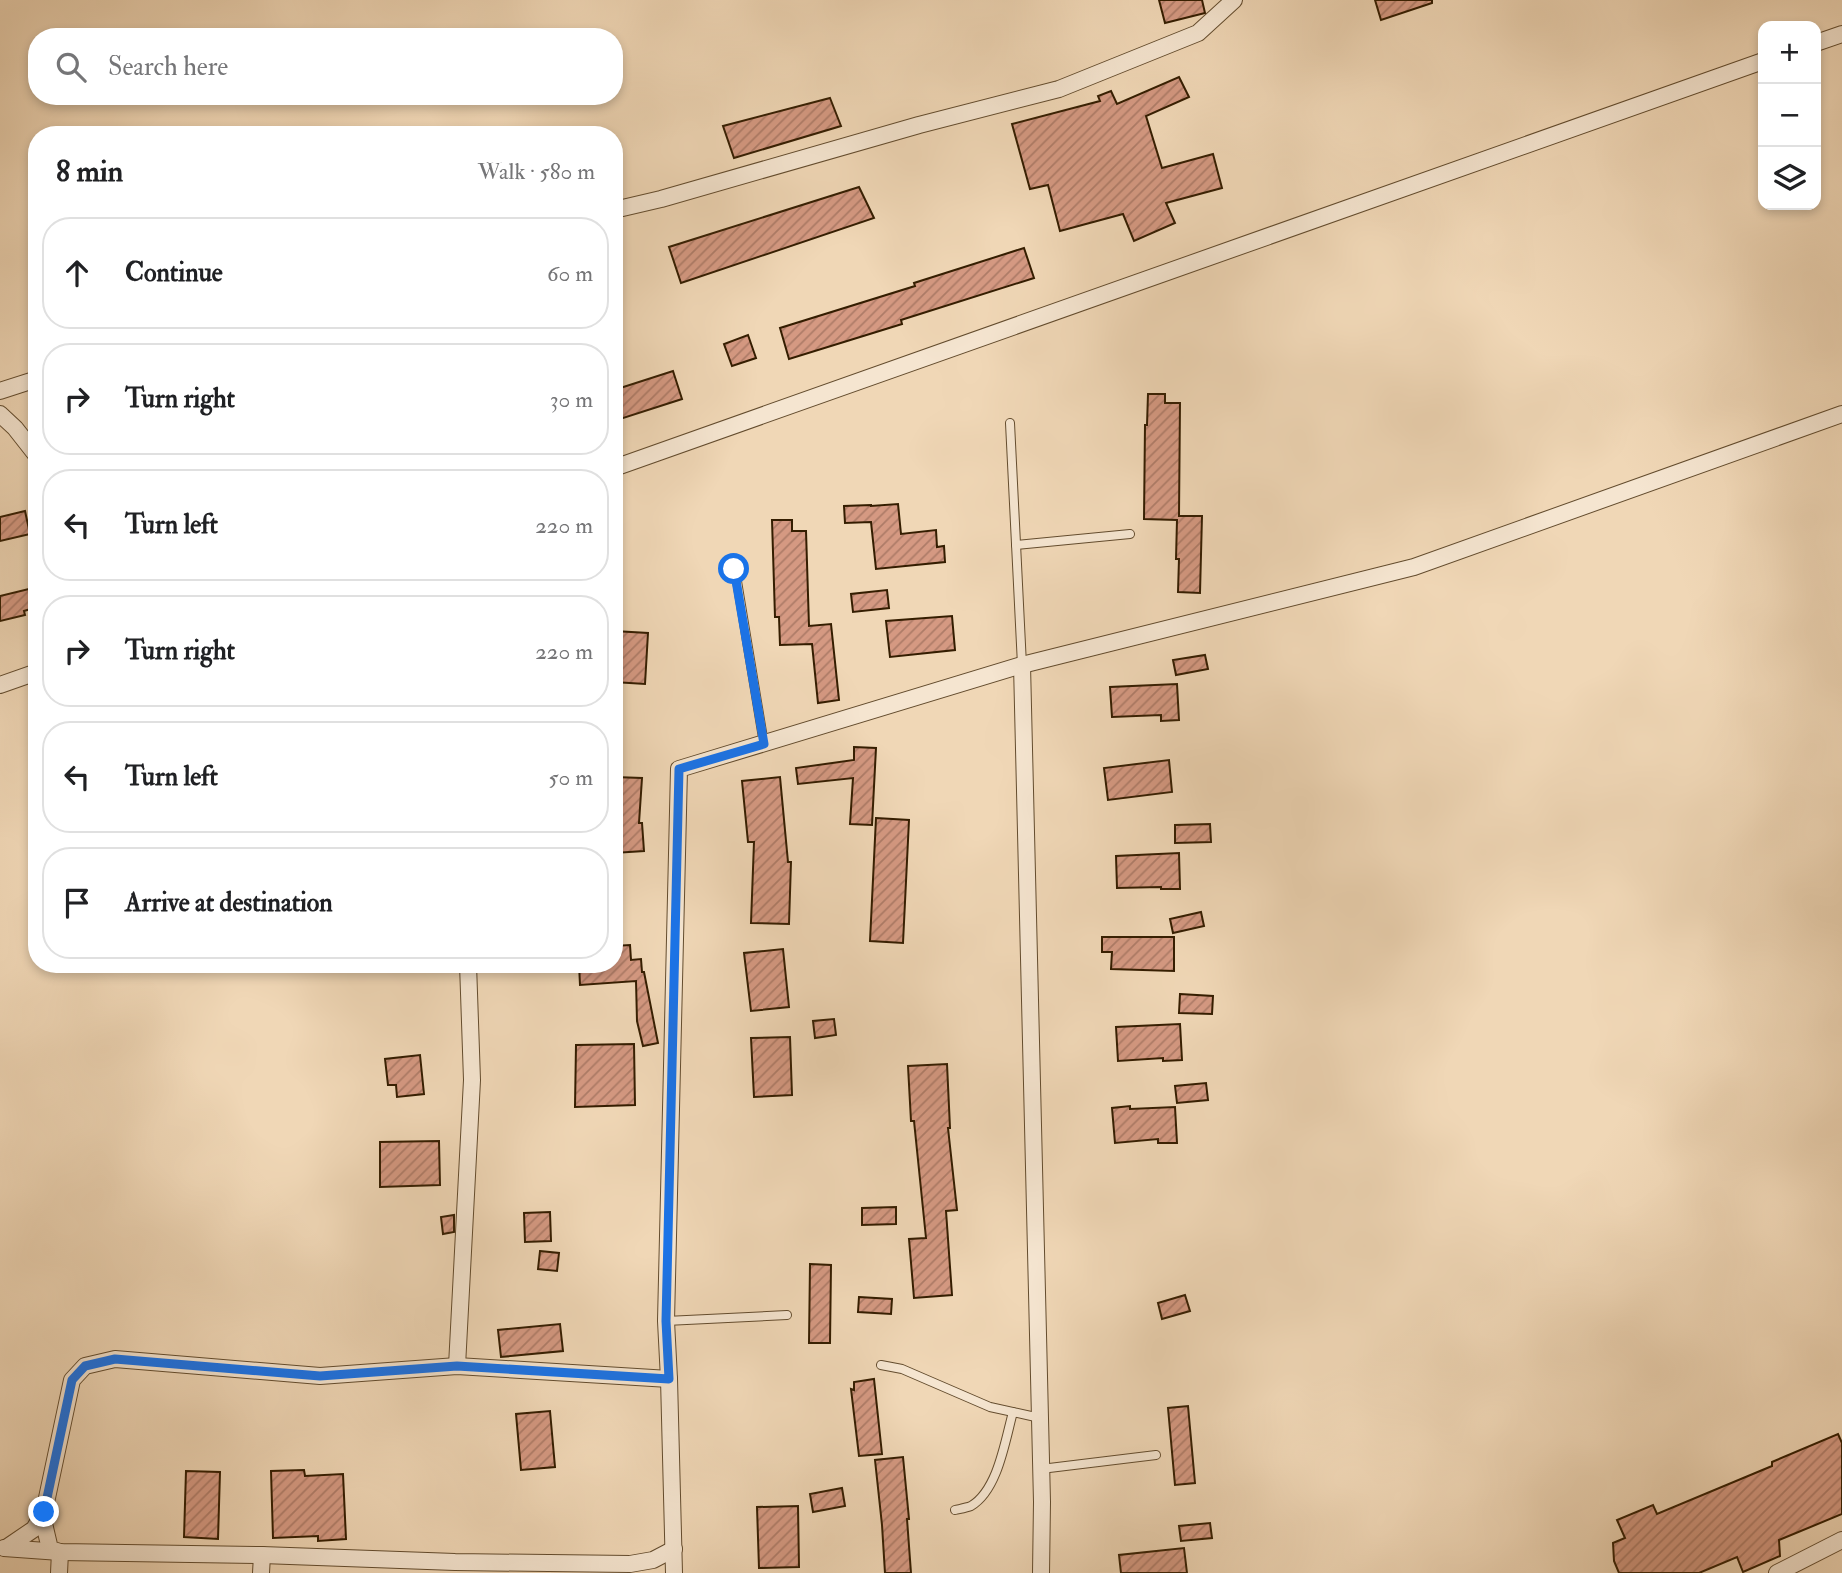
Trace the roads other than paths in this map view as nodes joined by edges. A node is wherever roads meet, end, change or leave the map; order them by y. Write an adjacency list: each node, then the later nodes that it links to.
1 (1234, 0): 5 (street)
2 (1842, 33): 3 (street)
3 (1821, 41)
4 (1758, 63): 12 (street)
5 (623, 208)
6 (28, 382): 7 (street)
7 (0, 391)
8 (0, 414): 11 (street)
9 (1842, 414): 16 (street)
10 (1010, 423): 14 (lane)
11 (28, 445)
12 (623, 465)
13 (1130, 534): 14 (lane)
14 (1016, 545): 16 (lane)
15 (734, 569): 19 (lane)
16 (1022, 665): 19 (street); 27 (street)
17 (28, 675): 18 (street)
18 (0, 685)
19 (764, 744): 22 (street)
20 (468, 973): 24 (street)
21 (787, 1315): 22 (lane)
22 (666, 1321): 25 (street)
23 (881, 1365): 26 (lane)
24 (457, 1366): 25 (street); 31 (street)
25 (669, 1379): 34 (street)
26 (1013, 1412): 27 (lane); 30 (lane)
27 (1040, 1418): 29 (street)
28 (1156, 1455): 29 (lane)
29 (1041, 1469): 41 (street)
30 (955, 1510)
31 (42, 1515): 33 (street); 35 (street)
32 (1842, 1540): 42 (street)
33 (3, 1548): 35 (street)
34 (674, 1549): 37 (street); 40 (street)
35 (60, 1552): 36 (street); 38 (street)
36 (261, 1555): 37 (street); 39 (street)
37 (455, 1568)
38 (59, 1573)
39 (261, 1573)
40 (674, 1573)
41 (1041, 1573)
42 (1777, 1573)

